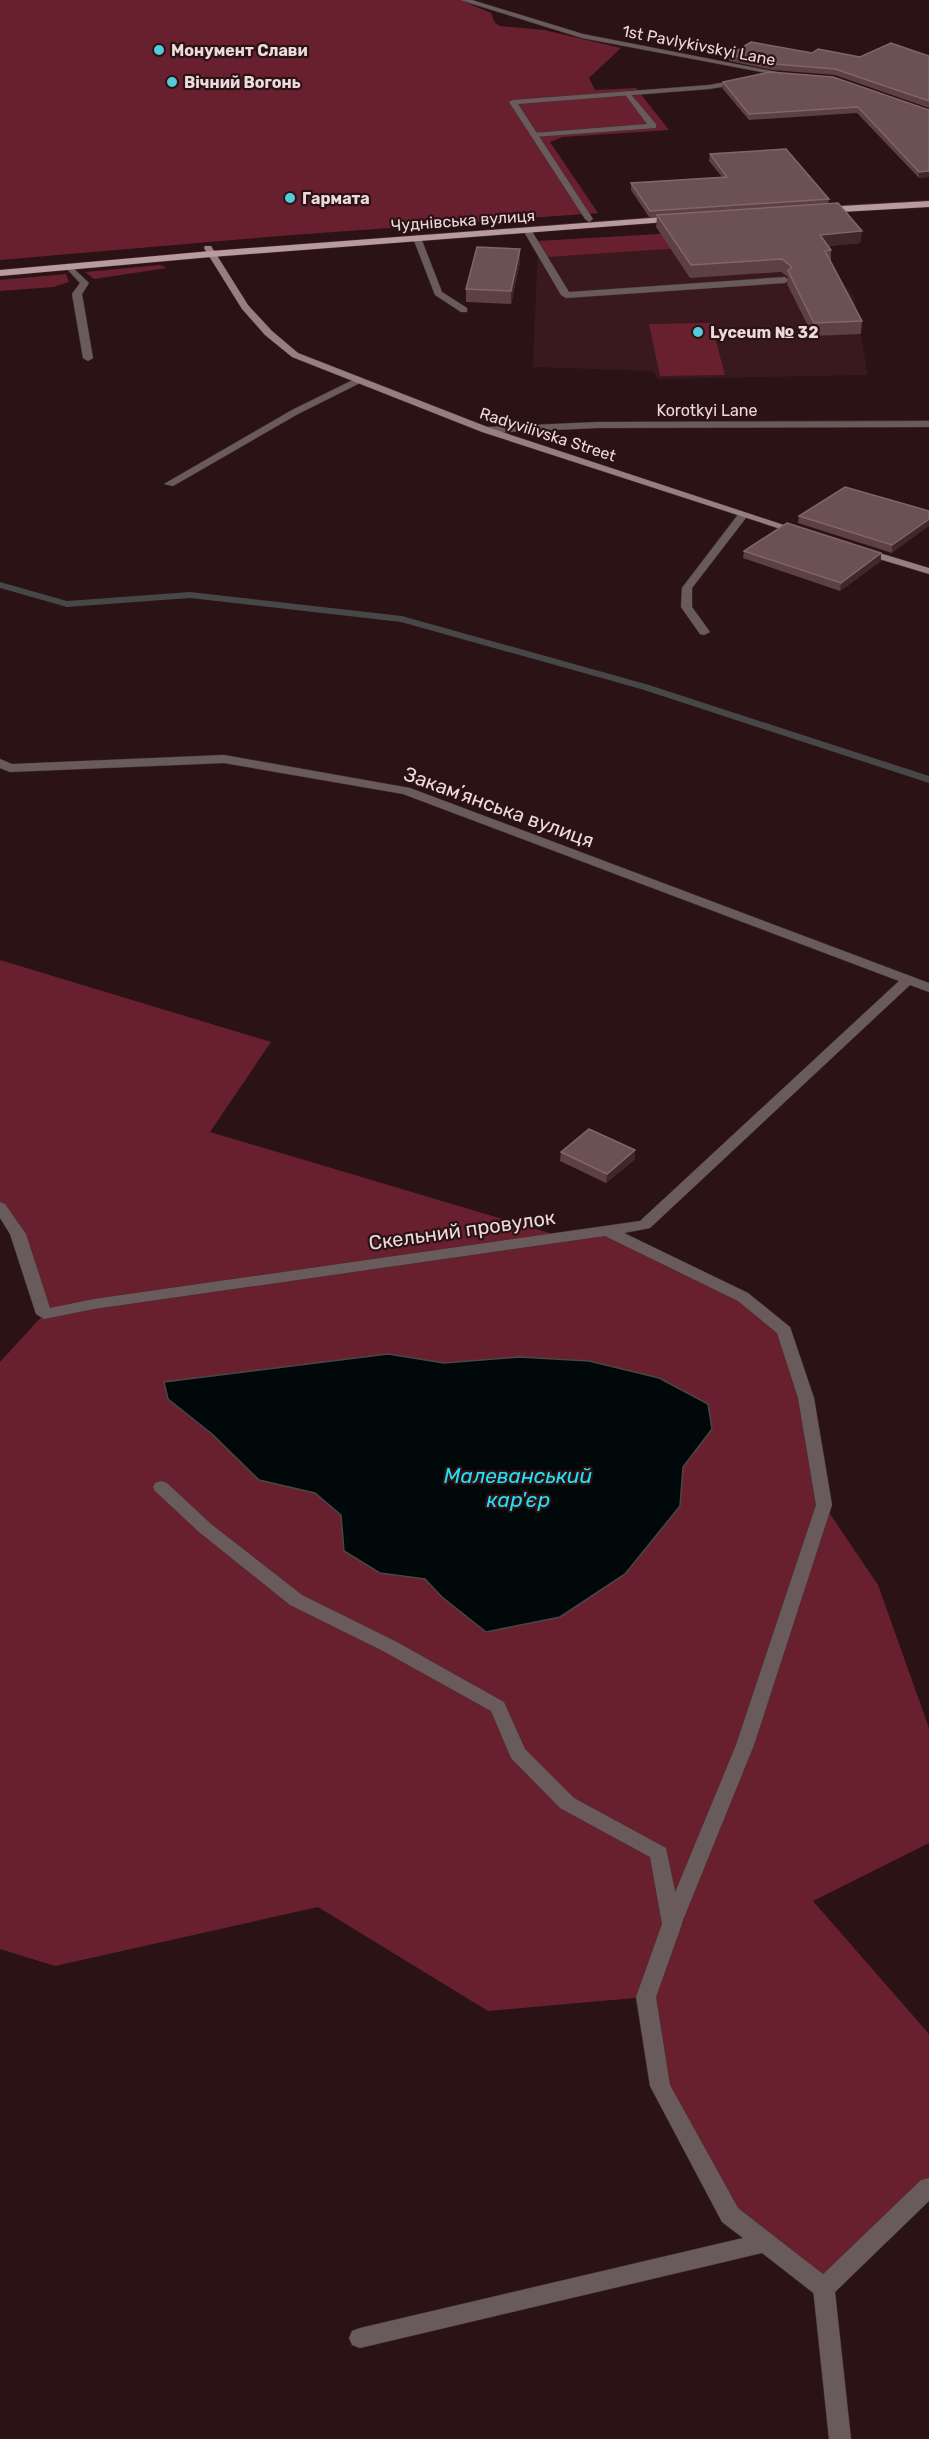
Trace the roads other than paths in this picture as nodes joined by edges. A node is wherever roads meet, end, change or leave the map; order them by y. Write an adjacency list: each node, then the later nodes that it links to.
1 (464, 0): 2 (street, 1st Pavlykivskyi Lane)
2 (773, 74): 3 (street, 1st Pavlykivskyi Lane); 4 (street)
3 (796, 75)
4 (628, 93): 5 (street); 5 (street)
5 (534, 135): 10 (street)
6 (929, 199): 8 (main road)
7 (929, 204): 9 (main road)
8 (818, 205)
9 (807, 211)
10 (589, 219): 11 (main road, Чуднівська вулиця); 13 (main road, Чуднівська вулиця)
11 (527, 230): 12 (main road, Чуднівська вулиця); 17 (street)
12 (417, 238): 13 (main road, Чуднівська вулиця); 18 (street)
13 (209, 251): 14 (main road, Чуднівська вулиця); 15 (main road, Чуднівська вулиця); 20 (street, Radyvilivska Street)
14 (0, 267)
15 (69, 267): 16 (main road, Чуднівська вулиця); 19 (street)
16 (0, 273)
17 (785, 280)
18 (464, 310)
19 (88, 358)
20 (357, 381): 22 (street, Radyvilivska Street); 23 (street)
21 (929, 424): 22 (street, Korotkyi Lane)
22 (486, 430): 24 (street, Radyvilivska Street)
23 (169, 484)
24 (744, 514): 25 (street, Radyvilivska Street); 28 (street)
25 (809, 534)
26 (853, 548): 27 (street)
27 (929, 571)
28 (704, 632)
29 (0, 764): 30 (street, Закамʼянська вулиця)
30 (909, 979): 31 (street, Закамʼянська вулиця); 33 (street, Скельний провулок)
31 (929, 987)
32 (0, 1207): 33 (street, Скельний провулок)
33 (608, 1231): 35 (street)
34 (161, 1487): 35 (street)
35 (672, 1924): 37 (street)
36 (929, 2187): 38 (street)
37 (765, 2242): 38 (street); 39 (street)
38 (824, 2288): 40 (street)
39 (360, 2338)
40 (840, 2439)

